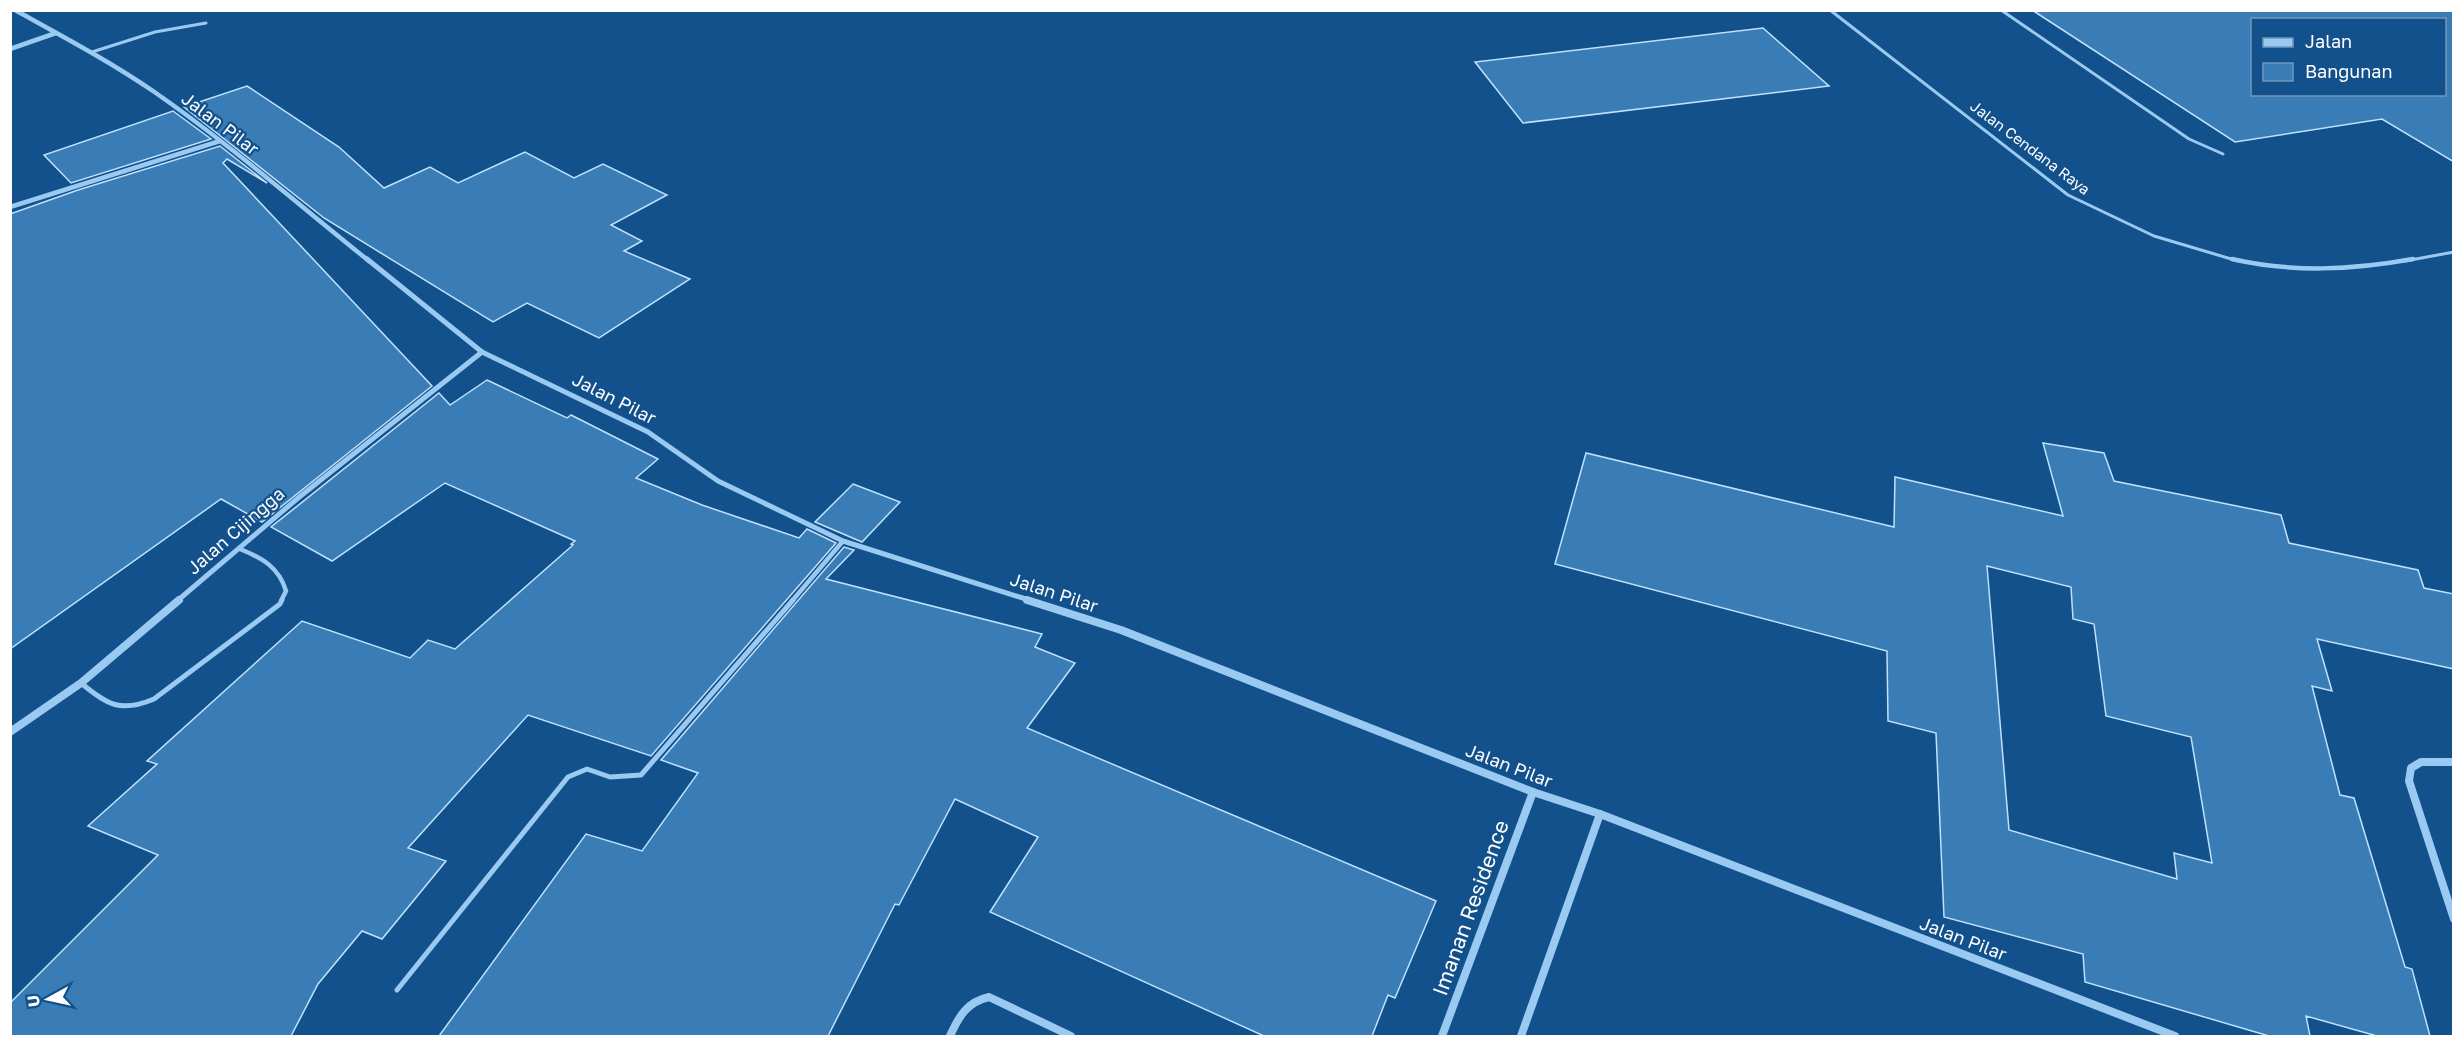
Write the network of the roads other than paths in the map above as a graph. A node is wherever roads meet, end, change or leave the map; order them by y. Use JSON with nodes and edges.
{"nodes":[{"id":1,"x":15,"y":10,"type":"edge"},
{"id":2,"x":1830,"y":10,"type":"edge"},
{"id":3,"x":2001,"y":10,"type":"edge"},
{"id":4,"x":206,"y":23,"type":"dead end"},
{"id":5,"x":56,"y":33,"type":"junction"},
{"id":6,"x":10,"y":50,"type":"edge"},
{"id":7,"x":92,"y":52,"type":"junction"},
{"id":8,"x":220,"y":141,"type":"junction"},
{"id":9,"x":2223,"y":154,"type":"dead end"},
{"id":10,"x":10,"y":207,"type":"edge"},
{"id":11,"x":2454,"y":252,"type":"edge"},
{"id":12,"x":482,"y":352,"type":"junction"},
{"id":13,"x":843,"y":541,"type":"junction"},
{"id":14,"x":240,"y":549,"type":"junction"},
{"id":15,"x":81,"y":683,"type":"junction"},
{"id":16,"x":10,"y":732,"type":"edge"},
{"id":17,"x":2454,"y":762,"type":"edge"},
{"id":18,"x":1533,"y":792,"type":"junction"},
{"id":19,"x":1600,"y":814,"type":"junction"},
{"id":20,"x":2454,"y":919,"type":"edge"},
{"id":21,"x":397,"y":990,"type":"dead end"},
{"id":22,"x":950,"y":1036,"type":"edge"},
{"id":23,"x":1071,"y":1036,"type":"edge"},
{"id":24,"x":1442,"y":1036,"type":"edge"},
{"id":25,"x":1521,"y":1036,"type":"edge"},
{"id":26,"x":2175,"y":1036,"type":"edge"}],
"edges":[{"from":1,"to":5,"type":"street","name":"Jalan Pilar"},
{"from":2,"to":11,"type":"lane","name":"Jalan Cendana Raya"},
{"from":3,"to":9,"type":"lane"},
{"from":4,"to":7,"type":"lane"},
{"from":5,"to":6,"type":"street"},
{"from":5,"to":7,"type":"street","name":"Jalan Pilar"},
{"from":7,"to":8,"type":"street","name":"Jalan Pilar"},
{"from":8,"to":10,"type":"street"},
{"from":8,"to":12,"type":"street","name":"Jalan Pilar"},
{"from":12,"to":13,"type":"street","name":"Jalan Pilar"},
{"from":12,"to":14,"type":"street","name":"Jalan Cijingga"},
{"from":13,"to":18,"type":"street","name":"Jalan Pilar"},
{"from":13,"to":21,"type":"lane"},
{"from":14,"to":15,"type":"street","name":"Jalan Cijingga"},
{"from":14,"to":15,"type":"lane"},
{"from":15,"to":16,"type":"street","name":"Jalan Cijingga"},
{"from":17,"to":20,"type":"street"},
{"from":18,"to":19,"type":"street","name":"Jalan Pilar"},
{"from":18,"to":24,"type":"street","name":"Imanan Residence"},
{"from":19,"to":25,"type":"street"},
{"from":19,"to":26,"type":"street","name":"Jalan Pilar"},
{"from":22,"to":23,"type":"street"}]}
